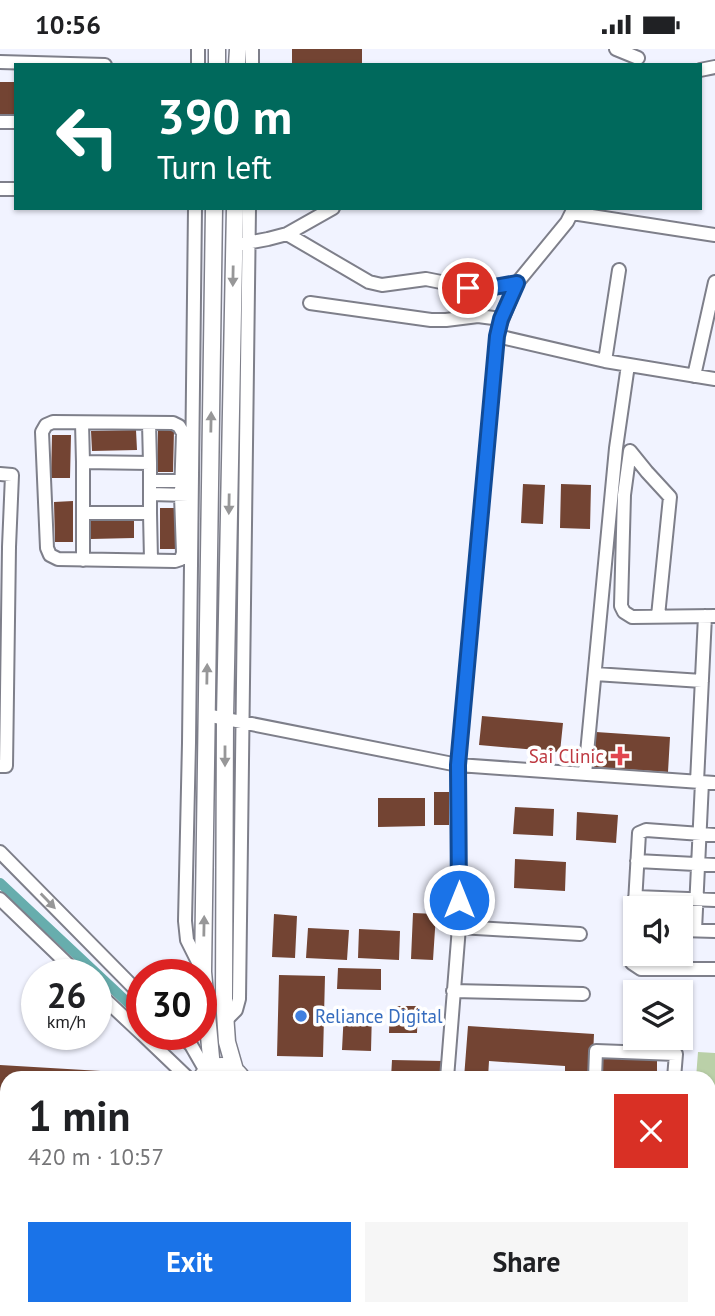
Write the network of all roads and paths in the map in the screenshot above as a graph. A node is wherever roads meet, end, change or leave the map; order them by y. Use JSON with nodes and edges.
{"nodes":[{"id":1,"x":615,"y":49,"type":"edge"},
{"id":2,"x":637,"y":60,"type":"edge"},
{"id":3,"x":0,"y":62,"type":"edge"},
{"id":4,"x":20,"y":63,"type":"edge"},
{"id":5,"x":195,"y":210,"type":"edge"},
{"id":6,"x":214,"y":210,"type":"edge"},
{"id":7,"x":235,"y":210,"type":"edge"},
{"id":8,"x":249,"y":210,"type":"edge"},
{"id":9,"x":329,"y":210,"type":"edge"},
{"id":10,"x":573,"y":211,"type":"edge"},
{"id":11,"x":287,"y":234,"type":"junction"},
{"id":12,"x":715,"y":235,"type":"edge"},
{"id":13,"x":241,"y":244,"type":"junction"},
{"id":14,"x":620,"y":270,"type":"dead end"},
{"id":15,"x":715,"y":282,"type":"edge"},
{"id":16,"x":517,"y":283,"type":"junction"},
{"id":17,"x":310,"y":303,"type":"dead end"},
{"id":18,"x":501,"y":319,"type":"junction"},
{"id":19,"x":497,"y":336,"type":"junction"},
{"id":20,"x":605,"y":361,"type":"junction"},
{"id":21,"x":628,"y":365,"type":"junction"},
{"id":22,"x":694,"y":376,"type":"junction"},
{"id":23,"x":715,"y":379,"type":"edge"},
{"id":24,"x":82,"y":423,"type":"junction"},
{"id":25,"x":149,"y":423,"type":"junction"},
{"id":26,"x":83,"y":462,"type":"junction"},
{"id":27,"x":150,"y":463,"type":"junction"},
{"id":28,"x":0,"y":474,"type":"edge"},
{"id":29,"x":150,"y":487,"type":"junction"},
{"id":30,"x":187,"y":488,"type":"junction"},
{"id":31,"x":83,"y":513,"type":"junction"},
{"id":32,"x":150,"y":513,"type":"junction"},
{"id":33,"x":5,"y":547,"type":"edge"},
{"id":34,"x":83,"y":560,"type":"junction"},
{"id":35,"x":151,"y":560,"type":"junction"},
{"id":36,"x":602,"y":598,"type":"junction"},
{"id":37,"x":621,"y":601,"type":"junction"},
{"id":38,"x":658,"y":616,"type":"junction"},
{"id":39,"x":710,"y":616,"type":"edge"},
{"id":40,"x":4,"y":628,"type":"edge"},
{"id":41,"x":594,"y":674,"type":"junction"},
{"id":42,"x":702,"y":681,"type":"junction"},
{"id":43,"x":3,"y":713,"type":"edge"},
{"id":44,"x":206,"y":715,"type":"junction"},
{"id":45,"x":225,"y":718,"type":"junction"},
{"id":46,"x":243,"y":721,"type":"junction"},
{"id":47,"x":458,"y":765,"type":"junction"},
{"id":48,"x":0,"y":766,"type":"edge"},
{"id":49,"x":585,"y":774,"type":"junction"},
{"id":50,"x":704,"y":782,"type":"edge"},
{"id":51,"x":699,"y":834,"type":"junction"},
{"id":52,"x":715,"y":835,"type":"edge"},
{"id":53,"x":0,"y":852,"type":"edge"},
{"id":54,"x":637,"y":861,"type":"junction"},
{"id":55,"x":698,"y":864,"type":"junction"},
{"id":56,"x":715,"y":865,"type":"edge"},
{"id":57,"x":635,"y":896,"type":"edge"},
{"id":58,"x":0,"y":899,"type":"edge"},
{"id":59,"x":693,"y":899,"type":"edge"},
{"id":60,"x":696,"y":899,"type":"junction"},
{"id":61,"x":715,"y":900,"type":"edge"},
{"id":62,"x":459,"y":927,"type":"junction"},
{"id":63,"x":695,"y":930,"type":"joint"},
{"id":64,"x":715,"y":931,"type":"edge"},
{"id":65,"x":580,"y":934,"type":"dead end"},
{"id":66,"x":62,"y":959,"type":"edge"},
{"id":67,"x":196,"y":959,"type":"edge"},
{"id":68,"x":203,"y":959,"type":"edge"},
{"id":69,"x":636,"y":966,"type":"edge"},
{"id":70,"x":715,"y":969,"type":"edge"},
{"id":71,"x":126,"y":980,"type":"edge"},
{"id":72,"x":453,"y":991,"type":"junction"},
{"id":73,"x":583,"y":994,"type":"dead end"},
{"id":74,"x":112,"y":1006,"type":"edge"},
{"id":75,"x":126,"y":1019,"type":"edge"},
{"id":76,"x":225,"y":1021,"type":"junction"},
{"id":77,"x":159,"y":1050,"type":"edge"},
{"id":78,"x":194,"y":1050,"type":"edge"},
{"id":79,"x":205,"y":1050,"type":"edge"},
{"id":80,"x":181,"y":1071,"type":"edge"},
{"id":81,"x":205,"y":1071,"type":"edge"},
{"id":82,"x":206,"y":1071,"type":"edge"},
{"id":83,"x":209,"y":1071,"type":"edge"},
{"id":84,"x":234,"y":1071,"type":"edge"},
{"id":85,"x":238,"y":1071,"type":"edge"},
{"id":86,"x":447,"y":1071,"type":"edge"},
{"id":87,"x":595,"y":1071,"type":"edge"},
{"id":88,"x":675,"y":1071,"type":"edge"}],
"edges":[{"from":1,"to":2,"type":"street"},
{"from":3,"to":4,"type":"street"},
{"from":5,"to":30,"type":"street"},
{"from":44,"to":6,"type":"main road","one_way":true},
{"from":7,"to":13,"type":"main road"},
{"from":8,"to":13,"type":"street"},
{"from":9,"to":11,"type":"street"},
{"from":10,"to":12,"type":"street"},
{"from":10,"to":16,"type":"street"},
{"from":11,"to":13,"type":"street"},
{"from":11,"to":16,"type":"street"},
{"from":13,"to":45,"type":"main road","one_way":true},
{"from":13,"to":46,"type":"street"},
{"from":14,"to":20,"type":"street"},
{"from":15,"to":22,"type":"street"},
{"from":16,"to":18,"type":"street"},
{"from":17,"to":18,"type":"street"},
{"from":18,"to":19,"type":"street"},
{"from":19,"to":20,"type":"street"},
{"from":19,"to":47,"type":"street"},
{"from":20,"to":21,"type":"street"},
{"from":21,"to":22,"type":"street"},
{"from":21,"to":36,"type":"street"},
{"from":22,"to":23,"type":"street"},
{"from":24,"to":25,"type":"street"},
{"from":24,"to":26,"type":"street"},
{"from":24,"to":34,"type":"street"},
{"from":25,"to":27,"type":"street"},
{"from":25,"to":30,"type":"street"},
{"from":26,"to":27,"type":"street"},
{"from":26,"to":31,"type":"street"},
{"from":27,"to":29,"type":"street"},
{"from":28,"to":33,"type":"street"},
{"from":29,"to":30,"type":"street"},
{"from":29,"to":32,"type":"street"},
{"from":30,"to":35,"type":"street"},
{"from":30,"to":67,"type":"street"},
{"from":31,"to":32,"type":"street"},
{"from":31,"to":34,"type":"street"},
{"from":32,"to":35,"type":"street"},
{"from":33,"to":40,"type":"street"},
{"from":34,"to":35,"type":"street"},
{"from":36,"to":37,"type":"street"},
{"from":36,"to":41,"type":"street"},
{"from":37,"to":38,"type":"street"},
{"from":37,"to":38,"type":"street"},
{"from":38,"to":39,"type":"street"},
{"from":39,"to":42,"type":"street"},
{"from":40,"to":43,"type":"street"},
{"from":41,"to":42,"type":"street"},
{"from":41,"to":49,"type":"street"},
{"from":42,"to":50,"type":"street"},
{"from":43,"to":48,"type":"street"},
{"from":44,"to":45,"type":"street"},
{"from":68,"to":44,"type":"main road","one_way":true},
{"from":45,"to":46,"type":"street"},
{"from":45,"to":76,"type":"main road","one_way":true},
{"from":46,"to":47,"type":"street"},
{"from":46,"to":76,"type":"street"},
{"from":47,"to":49,"type":"street"},
{"from":47,"to":62,"type":"street"},
{"from":49,"to":50,"type":"street"},
{"from":50,"to":51,"type":"street"},
{"from":51,"to":52,"type":"street"},
{"from":51,"to":54,"type":"street"},
{"from":51,"to":55,"type":"street"},
{"from":53,"to":71,"type":"street","one_way":true},
{"from":54,"to":55,"type":"street"},
{"from":54,"to":57,"type":"street"},
{"from":55,"to":56,"type":"street"},
{"from":55,"to":60,"type":"street"},
{"from":58,"to":66,"type":"street"},
{"from":59,"to":60,"type":"street"},
{"from":60,"to":61,"type":"street"},
{"from":60,"to":63,"type":"street"},
{"from":62,"to":65,"type":"street"},
{"from":62,"to":72,"type":"street"},
{"from":63,"to":64,"type":"street"},
{"from":69,"to":70,"type":"street"},
{"from":72,"to":73,"type":"street"},
{"from":72,"to":86,"type":"street"},
{"from":74,"to":75,"type":"street"},
{"from":76,"to":85,"type":"main road"},
{"from":77,"to":80,"type":"street"},
{"from":78,"to":81,"type":"street"},
{"from":79,"to":82,"type":"main road"},
{"from":83,"to":84,"type":"main road"},
{"from":87,"to":88,"type":"street"}]}
